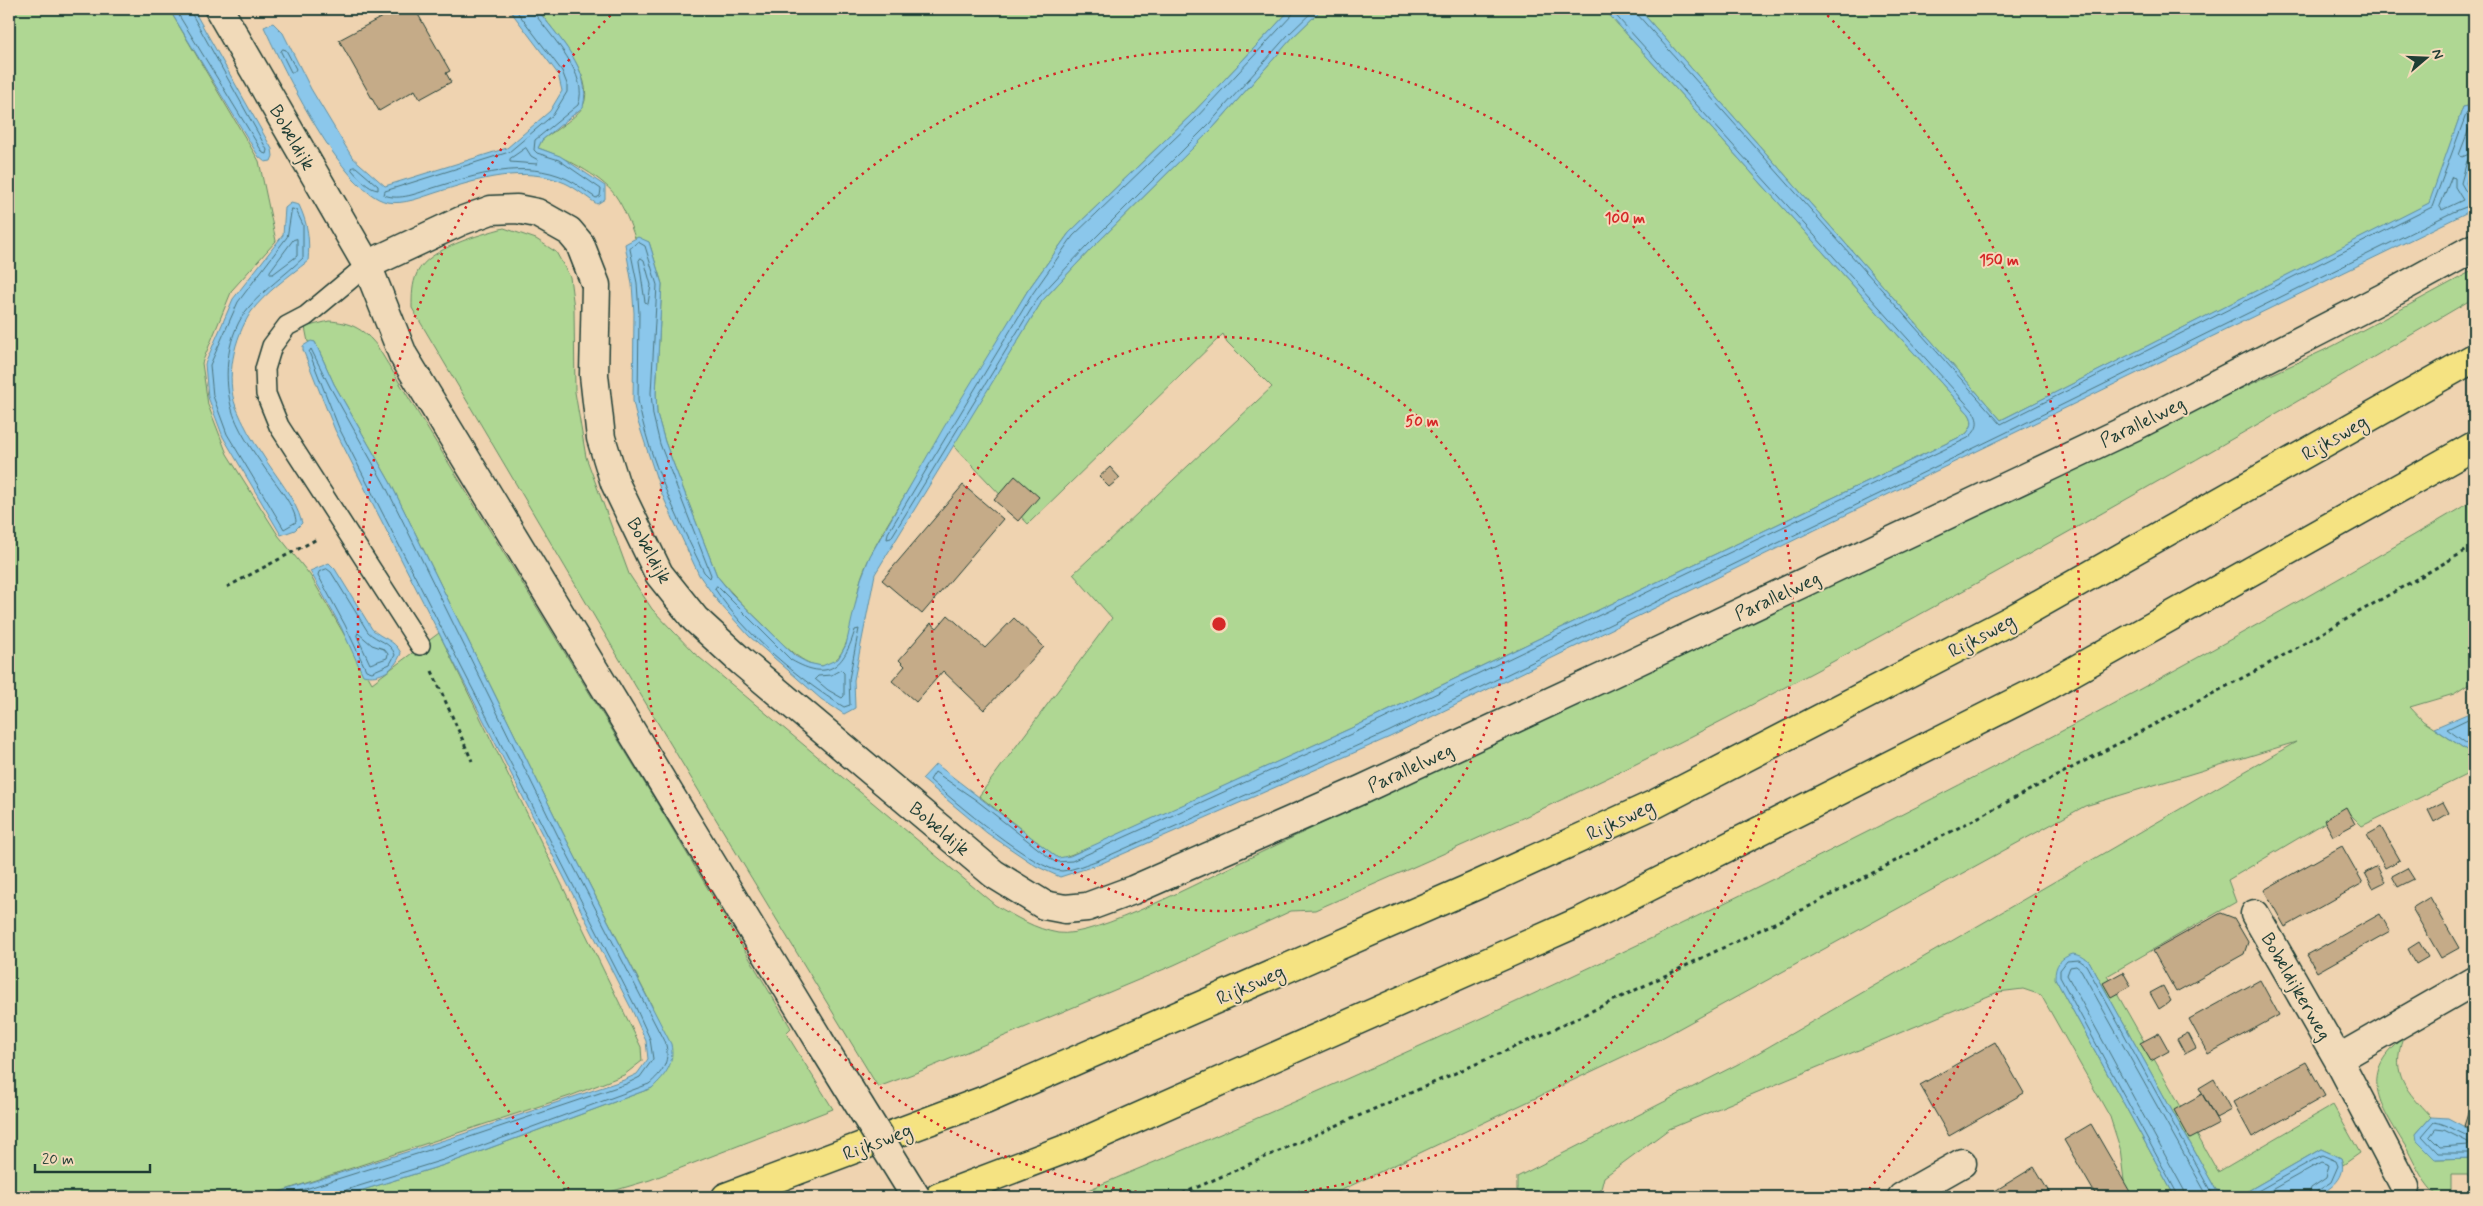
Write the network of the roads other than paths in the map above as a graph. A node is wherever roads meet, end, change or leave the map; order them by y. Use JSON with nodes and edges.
{"nodes":[{"id":1,"x":219,"y":9,"type":"edge"},
{"id":2,"x":2474,"y":248,"type":"edge"},
{"id":3,"x":367,"y":265,"type":"junction"},
{"id":4,"x":2474,"y":358,"type":"edge"},
{"id":5,"x":2474,"y":446,"type":"edge"},
{"id":6,"x":420,"y":645,"type":"road end"},
{"id":7,"x":1065,"y":909,"type":"joint"},
{"id":8,"x":2255,"y":914,"type":"dead end"},
{"id":9,"x":2474,"y":981,"type":"edge"},
{"id":10,"x":2338,"y":1058,"type":"junction"},
{"id":11,"x":1962,"y":1163,"type":"dead end"},
{"id":12,"x":2402,"y":1194,"type":"edge"},
{"id":13,"x":726,"y":1197,"type":"edge"},
{"id":14,"x":916,"y":1197,"type":"edge"},
{"id":15,"x":939,"y":1197,"type":"edge"},
{"id":16,"x":1902,"y":1197,"type":"edge"}],
"edges":[{"from":1,"to":3,"type":"street","name":"Bobeldijk"},
{"from":2,"to":7,"type":"street","name":"Parallelweg"},
{"from":3,"to":6,"type":"lane"},
{"from":3,"to":7,"type":"street","name":"Bobeldijk"},
{"from":3,"to":14,"type":"street","name":"Bobeldijk","bridge":true},
{"from":4,"to":13,"type":"highway","name":"Rijksweg"},
{"from":5,"to":15,"type":"highway"},
{"from":8,"to":10,"type":"street","name":"Bobeldijkerweg"},
{"from":9,"to":10,"type":"street","name":"Bobeldijkerweg"},
{"from":10,"to":12,"type":"street","name":"Bobeldijkerweg"},
{"from":11,"to":16,"type":"street"}]}
